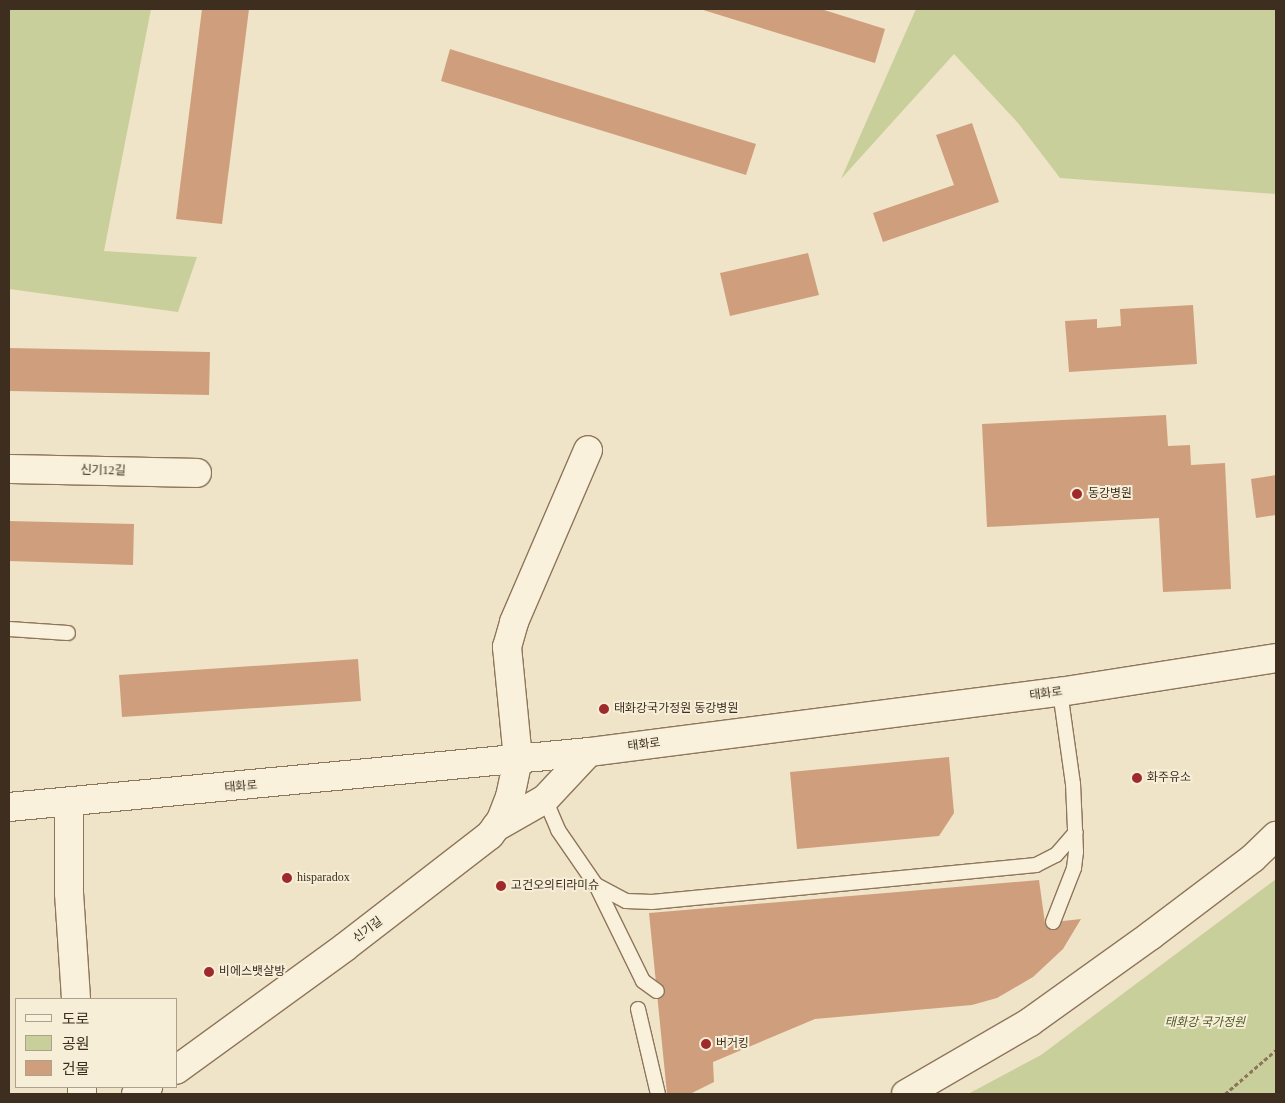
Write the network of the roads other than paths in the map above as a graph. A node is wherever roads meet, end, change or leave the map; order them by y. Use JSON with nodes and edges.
{"nodes":[{"id":1,"x":588,"y":450,"type":"dead end"},
{"id":2,"x":9,"y":469,"type":"edge"},
{"id":3,"x":197,"y":473,"type":"dead end"},
{"id":4,"x":9,"y":629,"type":"edge"},
{"id":5,"x":68,"y":633,"type":"dead end"},
{"id":6,"x":1276,"y":658,"type":"edge"},
{"id":7,"x":1060,"y":692,"type":"junction"},
{"id":8,"x":589,"y":752,"type":"junction"},
{"id":9,"x":518,"y":759,"type":"junction"},
{"id":10,"x":545,"y":799,"type":"junction"},
{"id":11,"x":69,"y":803,"type":"junction"},
{"id":12,"x":9,"y":807,"type":"edge"},
{"id":13,"x":496,"y":827,"type":"junction"},
{"id":14,"x":1076,"y":832,"type":"junction"},
{"id":15,"x":1276,"y":836,"type":"edge"},
{"id":16,"x":596,"y":885,"type":"junction"},
{"id":17,"x":1053,"y":922,"type":"dead end"},
{"id":18,"x":657,"y":991,"type":"dead end"},
{"id":19,"x":76,"y":998,"type":"edge"},
{"id":20,"x":638,"y":1009,"type":"dead end"},
{"id":21,"x":178,"y":1069,"type":"edge"},
{"id":22,"x":658,"y":1094,"type":"edge"},
{"id":23,"x":906,"y":1094,"type":"edge"}],
"edges":[{"from":1,"to":9,"type":"street","name":"신기길"},
{"from":2,"to":3,"type":"street","name":"신기12길"},
{"from":4,"to":5,"type":"lane"},
{"from":6,"to":7,"type":"street","name":"태화로"},
{"from":7,"to":8,"type":"street","name":"태화로"},
{"from":7,"to":14,"type":"lane"},
{"from":8,"to":9,"type":"street","name":"태화로"},
{"from":8,"to":10,"type":"street"},
{"from":9,"to":11,"type":"street","name":"태화로"},
{"from":9,"to":13,"type":"street","name":"신기길"},
{"from":10,"to":13,"type":"street"},
{"from":10,"to":16,"type":"lane"},
{"from":11,"to":12,"type":"street","name":"태화로"},
{"from":11,"to":19,"type":"street"},
{"from":13,"to":21,"type":"street","name":"신기길"},
{"from":14,"to":16,"type":"lane"},
{"from":14,"to":17,"type":"lane"},
{"from":15,"to":23,"type":"street"},
{"from":16,"to":18,"type":"lane"},
{"from":20,"to":22,"type":"lane"}]}
